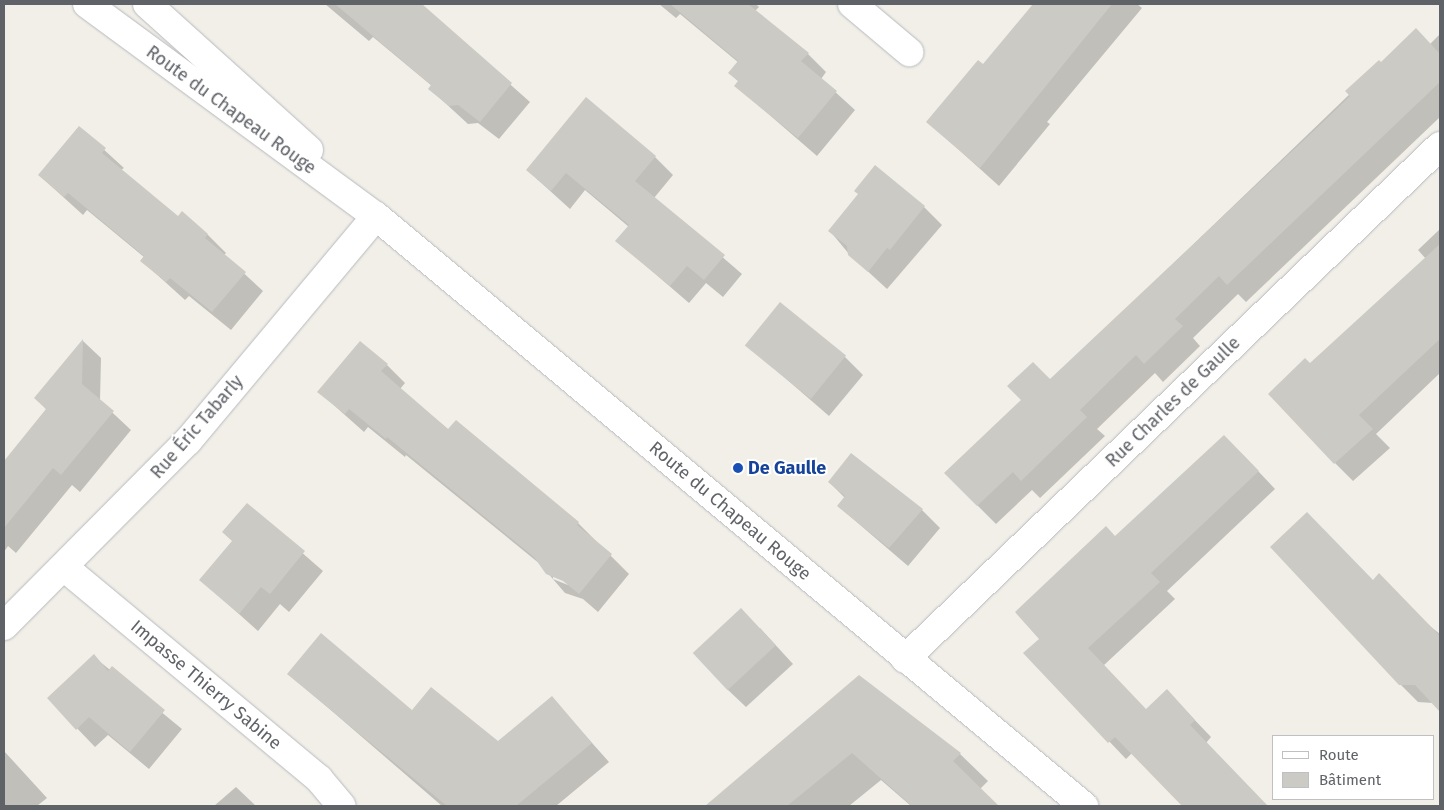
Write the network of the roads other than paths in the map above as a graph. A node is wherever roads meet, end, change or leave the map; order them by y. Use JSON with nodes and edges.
{"nodes":[{"id":1,"x":87,"y":4,"type":"edge"},
{"id":2,"x":147,"y":4,"type":"edge"},
{"id":3,"x":852,"y":4,"type":"edge"},
{"id":4,"x":910,"y":52,"type":"dead end"},
{"id":5,"x":1440,"y":146,"type":"edge"},
{"id":6,"x":376,"y":216,"type":"junction"},
{"id":7,"x":65,"y":568,"type":"junction"},
{"id":8,"x":4,"y":626,"type":"edge"},
{"id":9,"x":905,"y":659,"type":"junction"},
{"id":10,"x":342,"y":806,"type":"edge"},
{"id":11,"x":1084,"y":806,"type":"edge"}],
"edges":[{"from":1,"to":6,"type":"street","name":"Route du Chapeau Rouge"},
{"from":2,"to":6,"type":"street","name":"Route du Chapeau Rouge"},
{"from":3,"to":4,"type":"street"},
{"from":5,"to":9,"type":"street","name":"Rue Charles de Gaulle"},
{"from":6,"to":7,"type":"street","name":"Rue Éric Tabarly"},
{"from":6,"to":9,"type":"street","name":"Route du Chapeau Rouge"},
{"from":7,"to":8,"type":"street","name":"Rue Éric Tabarly"},
{"from":7,"to":10,"type":"street","name":"Impasse Thierry Sabine"},
{"from":9,"to":11,"type":"street","name":"Route du Chapeau Rouge"}]}
